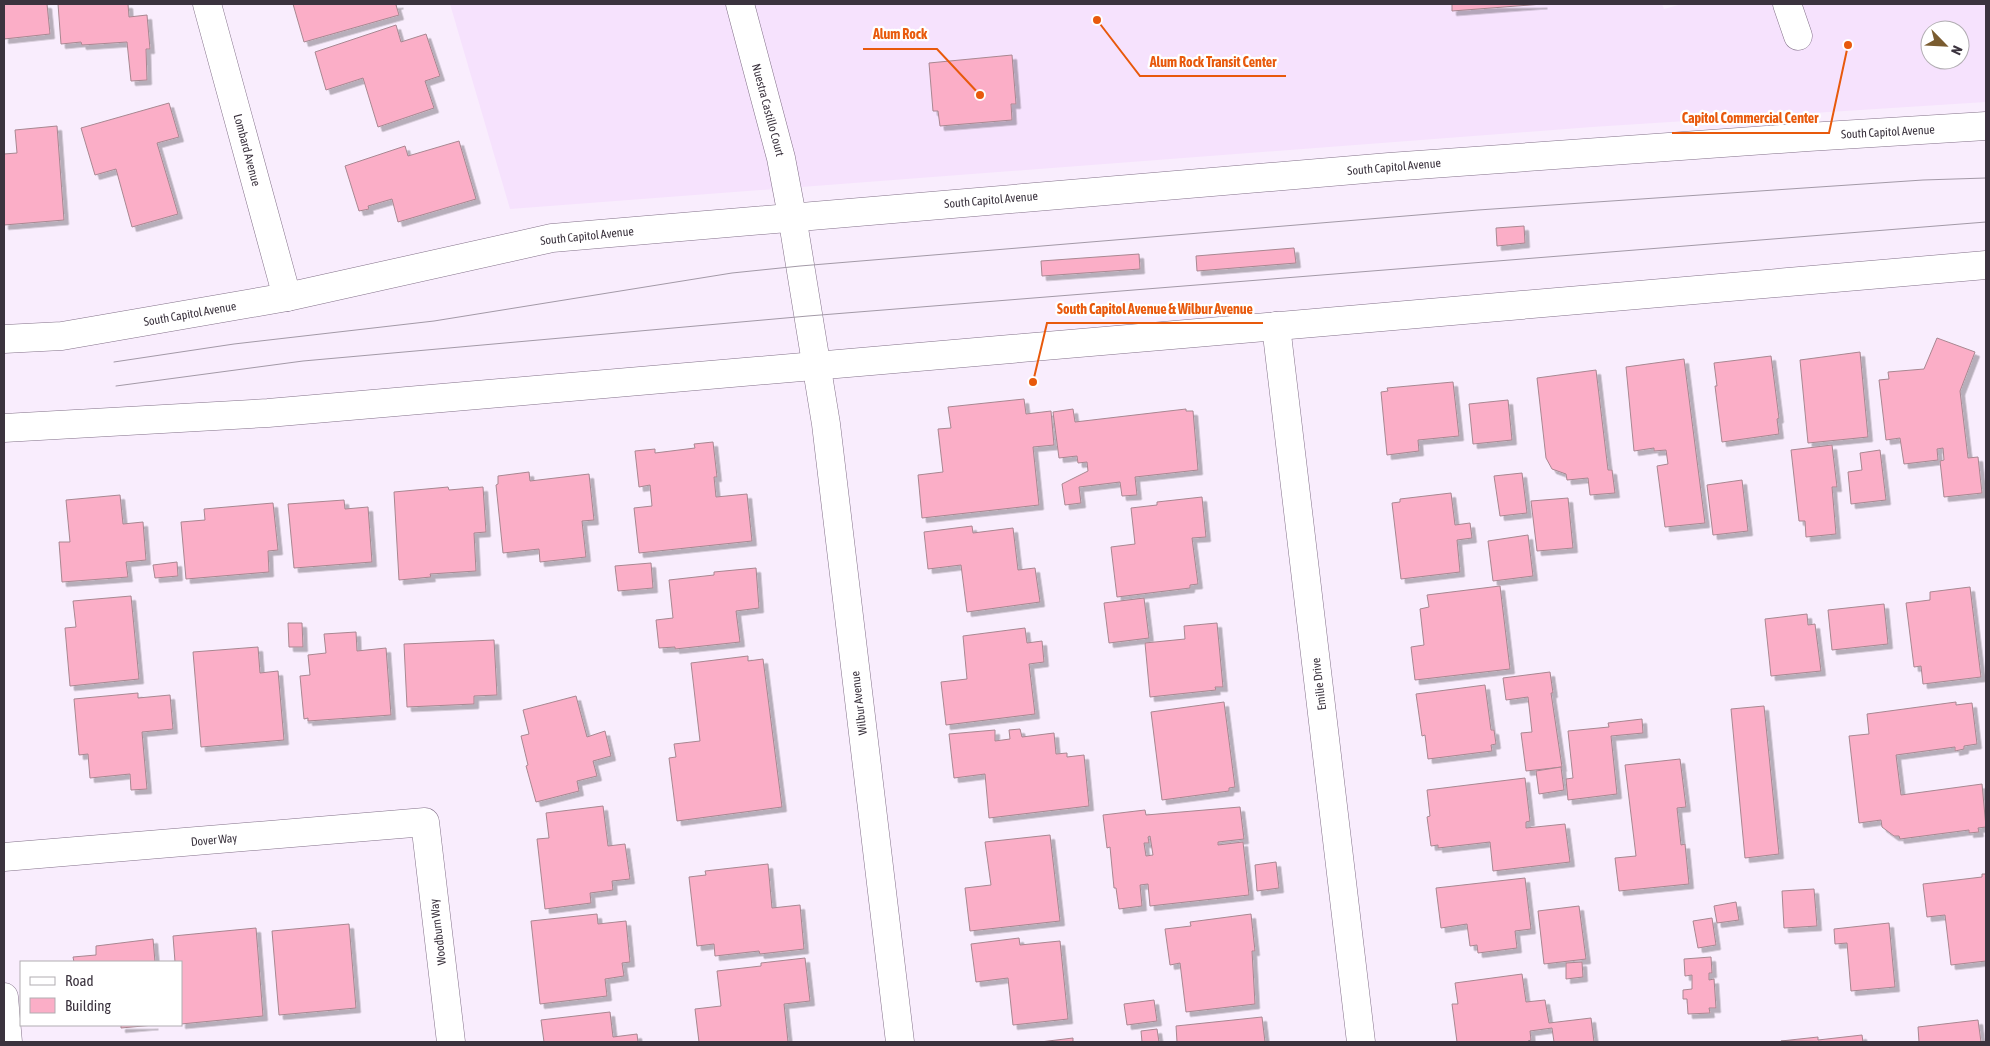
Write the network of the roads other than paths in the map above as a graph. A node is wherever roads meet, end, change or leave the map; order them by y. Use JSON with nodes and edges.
{"nodes":[{"id":1,"x":207,"y":4,"type":"edge"},
{"id":2,"x":740,"y":4,"type":"edge"},
{"id":3,"x":1787,"y":4,"type":"edge"},
{"id":4,"x":1798,"y":36,"type":"dead end"},
{"id":5,"x":1986,"y":126,"type":"edge"},
{"id":6,"x":792,"y":216,"type":"junction"},
{"id":7,"x":1986,"y":266,"type":"edge"},
{"id":8,"x":287,"y":297,"type":"junction"},
{"id":9,"x":1276,"y":326,"type":"junction"},
{"id":10,"x":4,"y":339,"type":"edge"},
{"id":11,"x":816,"y":365,"type":"junction"},
{"id":12,"x":4,"y":428,"type":"edge"},
{"id":13,"x":425,"y":822,"type":"joint"},
{"id":14,"x":4,"y":857,"type":"edge"},
{"id":15,"x":4,"y":997,"type":"edge"},
{"id":16,"x":8,"y":1042,"type":"edge"},
{"id":17,"x":451,"y":1042,"type":"edge"},
{"id":18,"x":900,"y":1042,"type":"edge"},
{"id":19,"x":1361,"y":1042,"type":"edge"}],
"edges":[{"from":1,"to":8,"type":"main road","name":"Lombard Avenue"},
{"from":2,"to":6,"type":"main road","name":"Nuestra Castillo Court"},
{"from":3,"to":4,"type":"main road"},
{"from":5,"to":6,"type":"main road","name":"South Capitol Avenue"},
{"from":6,"to":8,"type":"main road","name":"South Capitol Avenue"},
{"from":6,"to":11,"type":"main road","name":"Nuestra Castillo Court"},
{"from":7,"to":9,"type":"main road"},
{"from":8,"to":10,"type":"main road","name":"South Capitol Avenue"},
{"from":9,"to":11,"type":"main road"},
{"from":9,"to":19,"type":"main road","name":"Emilie Drive"},
{"from":11,"to":12,"type":"main road"},
{"from":11,"to":18,"type":"main road","name":"Wilbur Avenue"},
{"from":13,"to":14,"type":"main road","name":"Dover Way"},
{"from":13,"to":17,"type":"main road","name":"Woodburn Way"},
{"from":15,"to":16,"type":"main road"}]}
